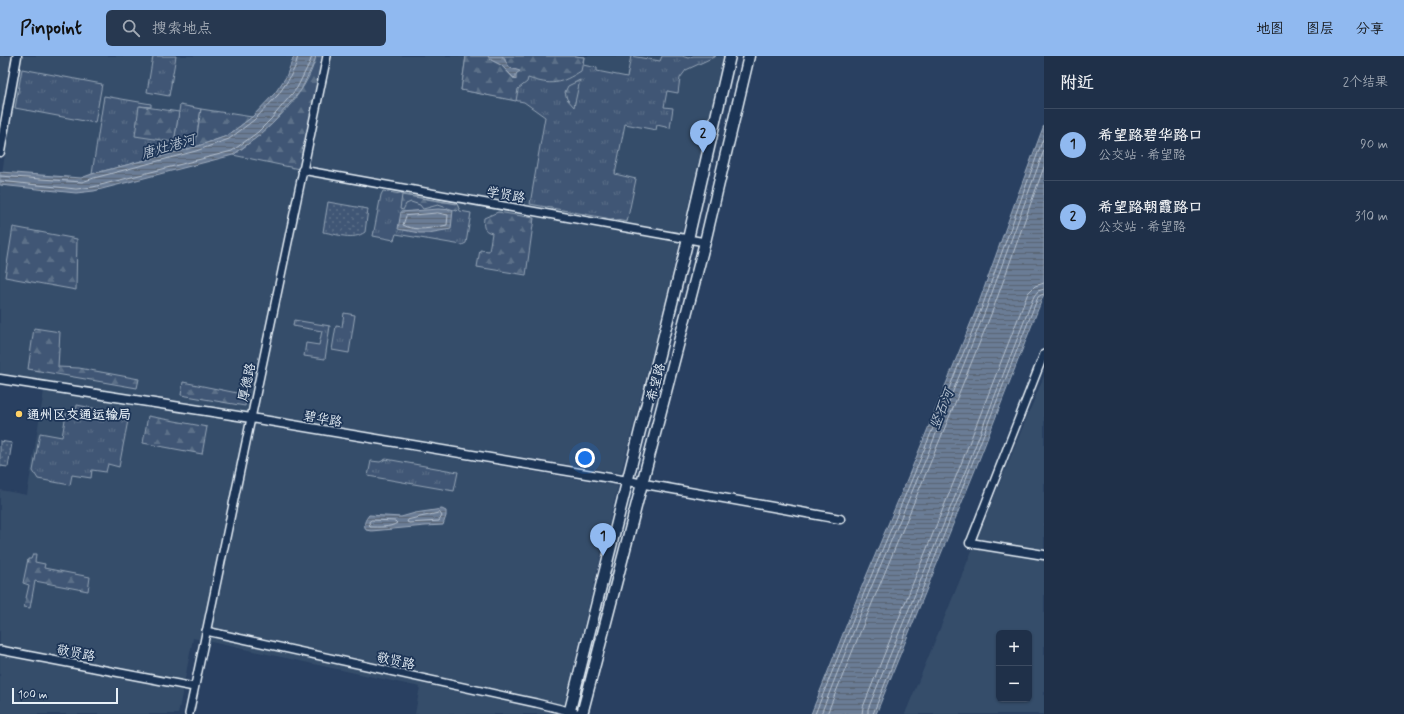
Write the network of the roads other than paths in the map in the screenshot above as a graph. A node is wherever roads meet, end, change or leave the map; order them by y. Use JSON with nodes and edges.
{"nodes":[{"id":1,"x":17,"y":56,"type":"edge"},
{"id":2,"x":327,"y":56,"type":"edge"},
{"id":3,"x":730,"y":56,"type":"edge"},
{"id":4,"x":749,"y":56,"type":"edge"},
{"id":5,"x":0,"y":152,"type":"edge"},
{"id":6,"x":302,"y":170,"type":"junction"},
{"id":7,"x":688,"y":239,"type":"junction"},
{"id":8,"x":705,"y":242,"type":"junction"},
{"id":9,"x":1044,"y":354,"type":"edge"},
{"id":10,"x":0,"y":379,"type":"edge"},
{"id":11,"x":251,"y":418,"type":"junction"},
{"id":12,"x":628,"y":481,"type":"junction"},
{"id":13,"x":642,"y":484,"type":"junction"},
{"id":14,"x":840,"y":519,"type":"dead end"},
{"id":15,"x":970,"y":543,"type":"joint"},
{"id":16,"x":1044,"y":555,"type":"edge"},
{"id":17,"x":206,"y":631,"type":"junction"},
{"id":18,"x":0,"y":650,"type":"edge"},
{"id":19,"x":194,"y":687,"type":"junction"},
{"id":20,"x":569,"y":712,"type":"edge"},
{"id":21,"x":189,"y":714,"type":"edge"},
{"id":22,"x":581,"y":714,"type":"edge"}],
"edges":[{"from":1,"to":5,"type":"street"},
{"from":2,"to":6,"type":"street","name":"厚德路"},
{"from":3,"to":7,"type":"main road","name":"希望路"},
{"from":4,"to":8,"type":"main road","name":"希望路"},
{"from":6,"to":7,"type":"street","name":"学贤路"},
{"from":6,"to":11,"type":"street","name":"厚德路"},
{"from":7,"to":8,"type":"street","name":"学贤路"},
{"from":7,"to":12,"type":"main road","name":"希望路"},
{"from":8,"to":13,"type":"main road","name":"希望路"},
{"from":9,"to":15,"type":"street"},
{"from":10,"to":11,"type":"street","name":"碧华路"},
{"from":11,"to":12,"type":"street","name":"碧华路"},
{"from":11,"to":17,"type":"street","name":"厚德路"},
{"from":12,"to":13,"type":"street","name":"碧华路"},
{"from":12,"to":20,"type":"main road","name":"希望路"},
{"from":13,"to":14,"type":"street","name":"碧华路"},
{"from":13,"to":22,"type":"main road","name":"希望路"},
{"from":15,"to":16,"type":"street"},
{"from":17,"to":19,"type":"street","name":"厚德路"},
{"from":17,"to":20,"type":"street","name":"敬贤路"},
{"from":18,"to":19,"type":"street","name":"敬贤路"},
{"from":19,"to":21,"type":"street","name":"厚德路"},
{"from":20,"to":22,"type":"street","name":"敬贤路"}]}
